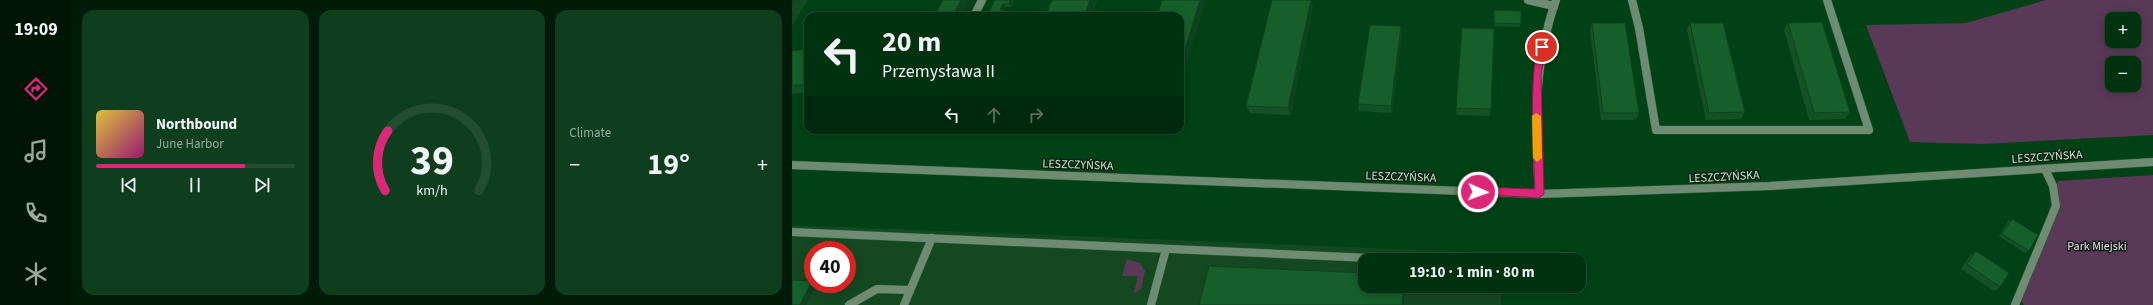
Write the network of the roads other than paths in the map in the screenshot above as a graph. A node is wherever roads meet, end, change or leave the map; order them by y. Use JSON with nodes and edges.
{"nodes":[{"id":1,"x":982,"y":0,"type":"edge"},
{"id":2,"x":1528,"y":0,"type":"edge"},
{"id":3,"x":1632,"y":0,"type":"edge"},
{"id":4,"x":1827,"y":0,"type":"edge"},
{"id":5,"x":1555,"y":3,"type":"edge"},
{"id":6,"x":976,"y":12,"type":"edge"},
{"id":7,"x":2153,"y":162,"type":"edge"},
{"id":8,"x":792,"y":165,"type":"edge"},
{"id":9,"x":2045,"y":169,"type":"junction"},
{"id":10,"x":1539,"y":194,"type":"junction"},
{"id":11,"x":792,"y":232,"type":"edge"},
{"id":12,"x":932,"y":238,"type":"junction"},
{"id":13,"x":1166,"y":249,"type":"junction"},
{"id":14,"x":1358,"y":258,"type":"edge"},
{"id":15,"x":910,"y":290,"type":"junction"},
{"id":16,"x":1151,"y":304,"type":"edge"},
{"id":17,"x":849,"y":305,"type":"edge"},
{"id":18,"x":904,"y":305,"type":"edge"},
{"id":19,"x":2015,"y":305,"type":"edge"}],
"edges":[{"from":1,"to":6,"type":"street"},
{"from":2,"to":5,"type":"street"},
{"from":3,"to":4,"type":"street"},
{"from":5,"to":10,"type":"street"},
{"from":7,"to":9,"type":"street","name":"LESZCZYŃSKA"},
{"from":8,"to":10,"type":"street","name":"LESZCZYŃSKA"},
{"from":9,"to":10,"type":"street","name":"LESZCZYŃSKA"},
{"from":9,"to":19,"type":"street"},
{"from":11,"to":12,"type":"street"},
{"from":12,"to":13,"type":"street"},
{"from":12,"to":15,"type":"street"},
{"from":13,"to":14,"type":"street"},
{"from":13,"to":16,"type":"street"},
{"from":15,"to":17,"type":"street"},
{"from":15,"to":18,"type":"street"}]}
